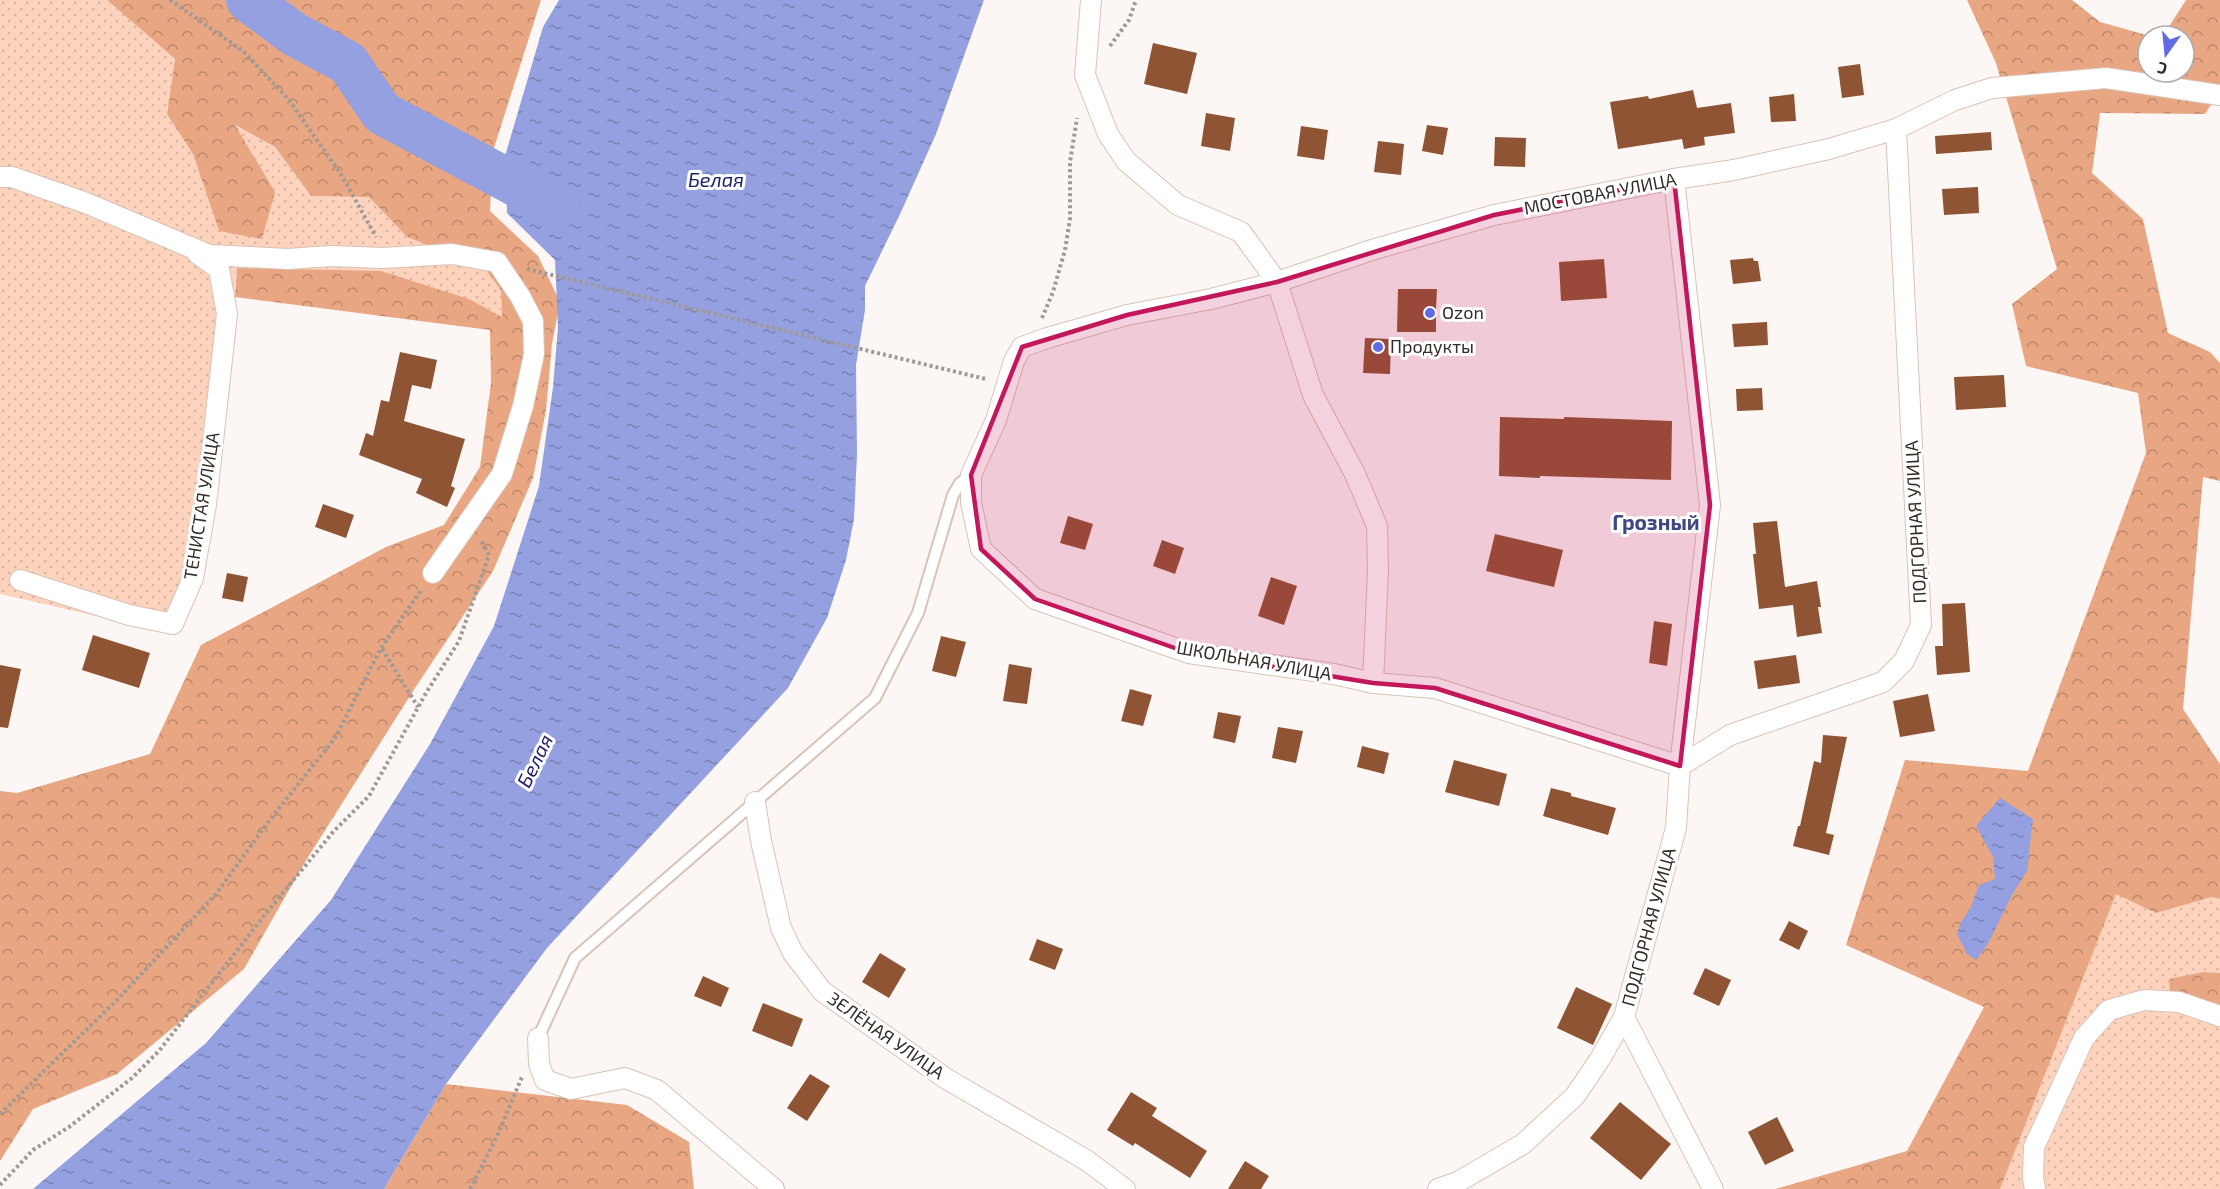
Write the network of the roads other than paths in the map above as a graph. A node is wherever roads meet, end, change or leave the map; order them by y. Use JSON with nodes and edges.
{"nodes":[{"id":1,"x":1091,"y":0,"type":"edge"},
{"id":2,"x":2220,"y":95,"type":"edge"},
{"id":3,"x":1896,"y":129,"type":"junction"},
{"id":4,"x":0,"y":177,"type":"edge"},
{"id":5,"x":1674,"y":179,"type":"junction"},
{"id":6,"x":185,"y":245,"type":"junction"},
{"id":7,"x":1276,"y":282,"type":"junction"},
{"id":8,"x":1007,"y":383,"type":"joint"},
{"id":9,"x":971,"y":475,"type":"junction"},
{"id":10,"x":433,"y":573,"type":"road end"},
{"id":11,"x":20,"y":580,"type":"dead end"},
{"id":12,"x":1372,"y":683,"type":"junction"},
{"id":13,"x":1680,"y":766,"type":"junction"},
{"id":14,"x":755,"y":802,"type":"junction"},
{"id":15,"x":2220,"y":1016,"type":"edge"},
{"id":16,"x":1624,"y":1017,"type":"junction"},
{"id":17,"x":538,"y":1038,"type":"joint"},
{"id":18,"x":774,"y":1189,"type":"edge"},
{"id":19,"x":1125,"y":1189,"type":"edge"},
{"id":20,"x":1438,"y":1189,"type":"edge"},
{"id":21,"x":1713,"y":1189,"type":"edge"},
{"id":22,"x":2035,"y":1189,"type":"edge"}],
"edges":[{"from":1,"to":7,"type":"street"},
{"from":2,"to":3,"type":"street","name":"МОСТОВАЯ УЛИЦА"},
{"from":3,"to":5,"type":"street","name":"МОСТОВАЯ УЛИЦА"},
{"from":3,"to":13,"type":"street","name":"ПОДГОРНАЯ УЛИЦА"},
{"from":4,"to":6,"type":"street"},
{"from":5,"to":7,"type":"street","name":"МОСТОВАЯ УЛИЦА"},
{"from":5,"to":13,"type":"street","name":"ПОДГОРНАЯ УЛИЦА"},
{"from":6,"to":10,"type":"street"},
{"from":6,"to":11,"type":"street","name":"ТЕНИСТАЯ УЛИЦА"},
{"from":7,"to":8,"type":"street","name":"МОСТОВАЯ УЛИЦА"},
{"from":7,"to":12,"type":"street"},
{"from":8,"to":9,"type":"street","name":"ШКОЛЬНАЯ УЛИЦА"},
{"from":9,"to":12,"type":"street","name":"ШКОЛЬНАЯ УЛИЦА"},
{"from":9,"to":14,"type":"lane"},
{"from":12,"to":13,"type":"street","name":"ШКОЛЬНАЯ УЛИЦА"},
{"from":13,"to":16,"type":"street","name":"ПОДГОРНАЯ УЛИЦА"},
{"from":14,"to":17,"type":"lane"},
{"from":14,"to":19,"type":"street","name":"ЗЕЛЁНАЯ УЛИЦА"},
{"from":15,"to":22,"type":"street"},
{"from":16,"to":20,"type":"street","name":"ПОДГОРНАЯ УЛИЦА"},
{"from":16,"to":21,"type":"street"},
{"from":17,"to":18,"type":"street"}]}
